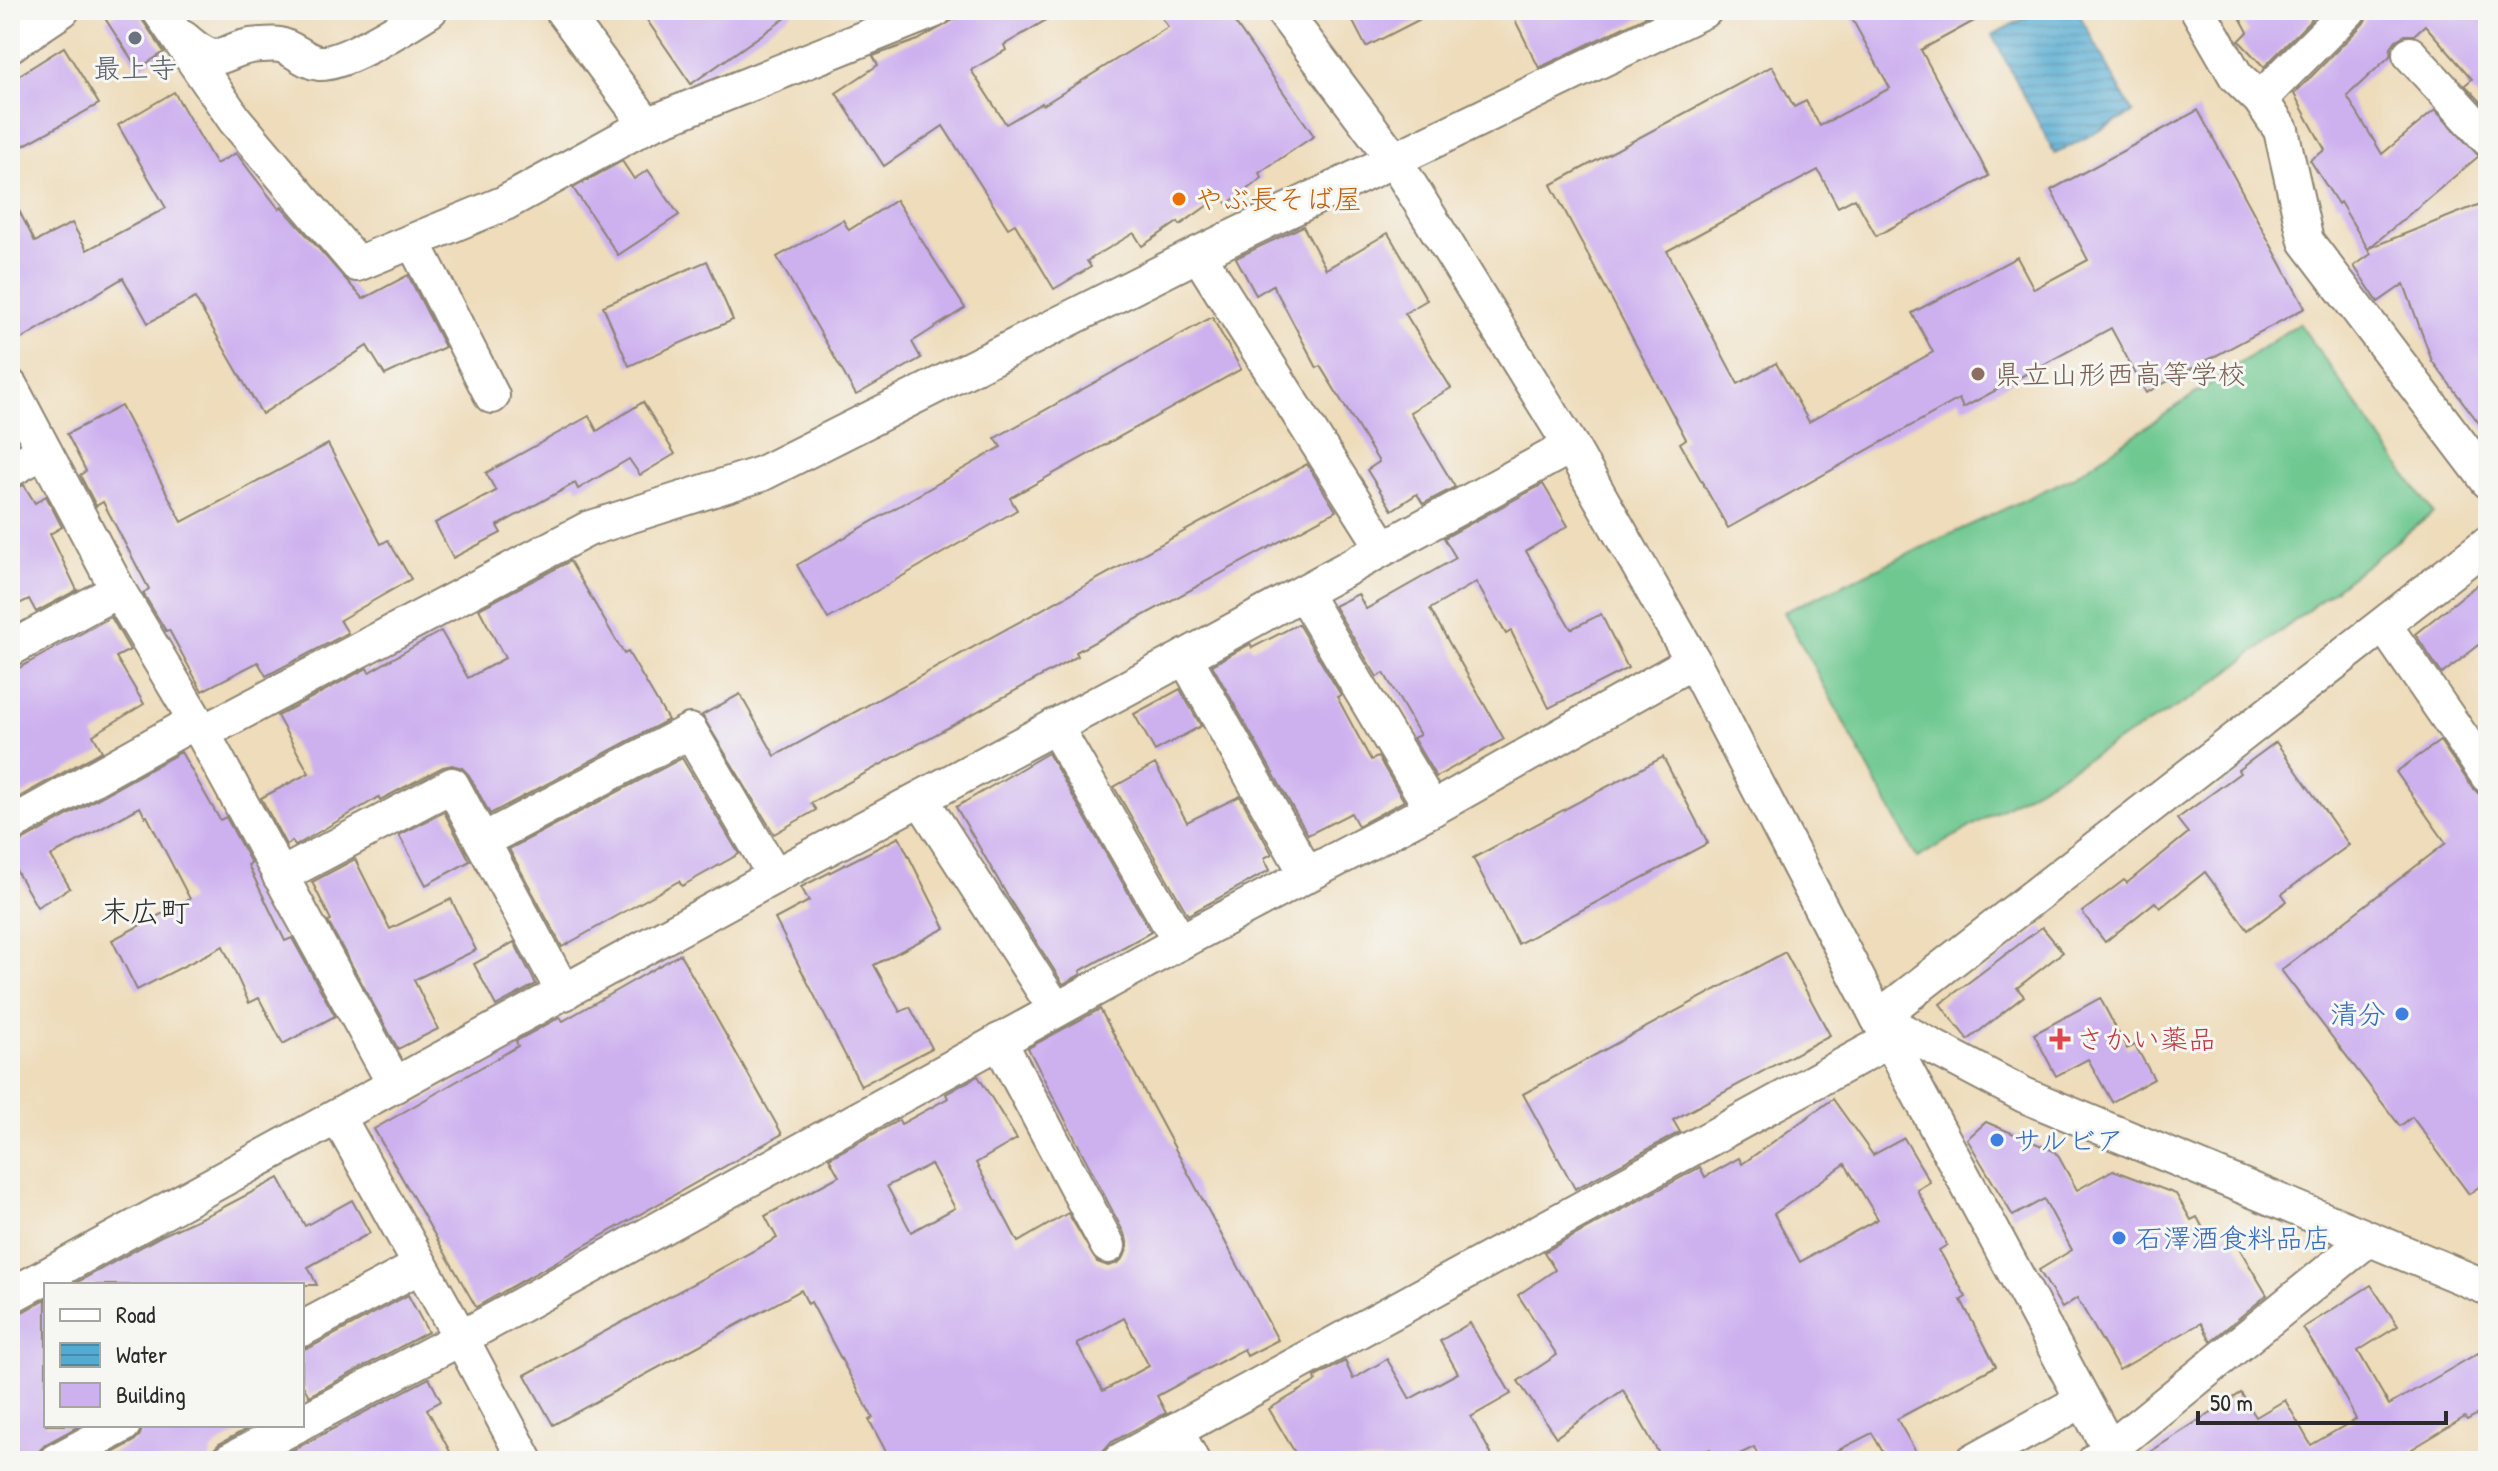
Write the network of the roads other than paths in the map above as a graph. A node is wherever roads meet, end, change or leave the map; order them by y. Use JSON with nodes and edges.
{"nodes":[{"id":1,"x":62,"y":10,"type":"edge"},
{"id":2,"x":430,"y":10,"type":"edge"},
{"id":3,"x":562,"y":10,"type":"edge"},
{"id":4,"x":935,"y":10,"type":"edge"},
{"id":5,"x":1282,"y":10,"type":"edge"},
{"id":6,"x":1705,"y":10,"type":"edge"},
{"id":7,"x":2198,"y":10,"type":"edge"},
{"id":8,"x":2349,"y":10,"type":"edge"},
{"id":9,"x":165,"y":19,"type":"edge"},
{"id":10,"x":10,"y":45,"type":"edge"},
{"id":11,"x":2410,"y":54,"type":"dead end"},
{"id":12,"x":2260,"y":99,"type":"junction"},
{"id":13,"x":647,"y":125,"type":"junction"},
{"id":14,"x":2488,"y":139,"type":"edge"},
{"id":15,"x":1393,"y":158,"type":"junction"},
{"id":16,"x":413,"y":241,"type":"junction"},
{"id":17,"x":1198,"y":254,"type":"junction"},
{"id":18,"x":10,"y":386,"type":"edge"},
{"id":19,"x":492,"y":396,"type":"dead end"},
{"id":20,"x":1571,"y":446,"type":"junction"},
{"id":21,"x":44,"y":451,"type":"junction"},
{"id":22,"x":10,"y":470,"type":"edge"},
{"id":23,"x":2488,"y":481,"type":"edge"},
{"id":24,"x":2488,"y":543,"type":"edge"},
{"id":25,"x":1383,"y":547,"type":"junction"},
{"id":26,"x":118,"y":590,"type":"junction"},
{"id":27,"x":1303,"y":593,"type":"junction"},
{"id":28,"x":2384,"y":625,"type":"junction"},
{"id":29,"x":10,"y":649,"type":"edge"},
{"id":30,"x":1185,"y":657,"type":"junction"},
{"id":31,"x":1693,"y":661,"type":"junction"},
{"id":32,"x":1055,"y":726,"type":"junction"},
{"id":33,"x":199,"y":727,"type":"junction"},
{"id":34,"x":2488,"y":776,"type":"edge"},
{"id":35,"x":921,"y":799,"type":"junction"},
{"id":36,"x":1432,"y":809,"type":"junction"},
{"id":37,"x":10,"y":825,"type":"edge"},
{"id":38,"x":482,"y":841,"type":"junction"},
{"id":39,"x":1306,"y":873,"type":"junction"},
{"id":40,"x":280,"y":876,"type":"junction"},
{"id":41,"x":775,"y":876,"type":"junction"},
{"id":42,"x":1180,"y":942,"type":"junction"},
{"id":43,"x":564,"y":993,"type":"junction"},
{"id":44,"x":1056,"y":1010,"type":"junction"},
{"id":45,"x":1884,"y":1029,"type":"junction"},
{"id":46,"x":999,"y":1041,"type":"junction"},
{"id":47,"x":395,"y":1085,"type":"junction"},
{"id":48,"x":338,"y":1117,"type":"junction"},
{"id":49,"x":2368,"y":1239,"type":"junction"},
{"id":50,"x":1108,"y":1246,"type":"dead end"},
{"id":51,"x":420,"y":1266,"type":"junction"},
{"id":52,"x":2488,"y":1288,"type":"edge"},
{"id":53,"x":10,"y":1296,"type":"edge"},
{"id":54,"x":304,"y":1328,"type":"edge"},
{"id":55,"x":461,"y":1338,"type":"junction"},
{"id":56,"x":2083,"y":1400,"type":"junction"},
{"id":57,"x":304,"y":1422,"type":"edge"},
{"id":58,"x":119,"y":1427,"type":"edge"},
{"id":59,"x":294,"y":1427,"type":"edge"},
{"id":60,"x":1176,"y":1430,"type":"junction"},
{"id":61,"x":2107,"y":1457,"type":"edge"},
{"id":62,"x":56,"y":1461,"type":"edge"},
{"id":63,"x":229,"y":1461,"type":"edge"},
{"id":64,"x":526,"y":1461,"type":"edge"},
{"id":65,"x":1120,"y":1461,"type":"edge"},
{"id":66,"x":1192,"y":1461,"type":"edge"},
{"id":67,"x":1973,"y":1461,"type":"edge"}],
"edges":[{"from":1,"to":10,"type":"street"},
{"from":2,"to":9,"type":"street"},
{"from":3,"to":13,"type":"street"},
{"from":4,"to":13,"type":"street"},
{"from":5,"to":15,"type":"street"},
{"from":6,"to":15,"type":"street"},
{"from":7,"to":12,"type":"street"},
{"from":8,"to":12,"type":"street"},
{"from":9,"to":16,"type":"street"},
{"from":11,"to":14,"type":"street"},
{"from":12,"to":23,"type":"street"},
{"from":13,"to":16,"type":"street"},
{"from":15,"to":17,"type":"street"},
{"from":15,"to":20,"type":"street"},
{"from":16,"to":19,"type":"street"},
{"from":17,"to":25,"type":"street"},
{"from":17,"to":33,"type":"street"},
{"from":18,"to":21,"type":"street"},
{"from":20,"to":25,"type":"street"},
{"from":20,"to":31,"type":"street"},
{"from":21,"to":22,"type":"street"},
{"from":21,"to":26,"type":"street"},
{"from":24,"to":28,"type":"street"},
{"from":25,"to":27,"type":"street"},
{"from":26,"to":29,"type":"street"},
{"from":26,"to":33,"type":"street"},
{"from":27,"to":30,"type":"street"},
{"from":27,"to":36,"type":"street"},
{"from":28,"to":34,"type":"street"},
{"from":28,"to":45,"type":"street"},
{"from":30,"to":32,"type":"street"},
{"from":30,"to":39,"type":"street"},
{"from":31,"to":36,"type":"street"},
{"from":31,"to":45,"type":"street"},
{"from":32,"to":35,"type":"street"},
{"from":32,"to":42,"type":"street"},
{"from":33,"to":37,"type":"street"},
{"from":33,"to":40,"type":"street"},
{"from":35,"to":41,"type":"street"},
{"from":35,"to":44,"type":"street"},
{"from":36,"to":39,"type":"street"},
{"from":38,"to":40,"type":"street"},
{"from":38,"to":41,"type":"street"},
{"from":38,"to":43,"type":"street"},
{"from":39,"to":42,"type":"street"},
{"from":40,"to":47,"type":"street"},
{"from":41,"to":43,"type":"street"},
{"from":42,"to":44,"type":"street"},
{"from":43,"to":47,"type":"street"},
{"from":44,"to":46,"type":"street"},
{"from":45,"to":49,"type":"street"},
{"from":45,"to":56,"type":"street"},
{"from":45,"to":60,"type":"street"},
{"from":46,"to":50,"type":"street"},
{"from":46,"to":55,"type":"street"},
{"from":47,"to":48,"type":"street"},
{"from":48,"to":51,"type":"street"},
{"from":48,"to":53,"type":"street"},
{"from":49,"to":52,"type":"street"},
{"from":49,"to":61,"type":"street"},
{"from":51,"to":54,"type":"street"},
{"from":51,"to":55,"type":"street"},
{"from":55,"to":57,"type":"street"},
{"from":55,"to":64,"type":"street"},
{"from":56,"to":61,"type":"street"},
{"from":56,"to":67,"type":"street"},
{"from":58,"to":62,"type":"street"},
{"from":59,"to":63,"type":"street"},
{"from":60,"to":65,"type":"street"},
{"from":60,"to":66,"type":"street"}]}
